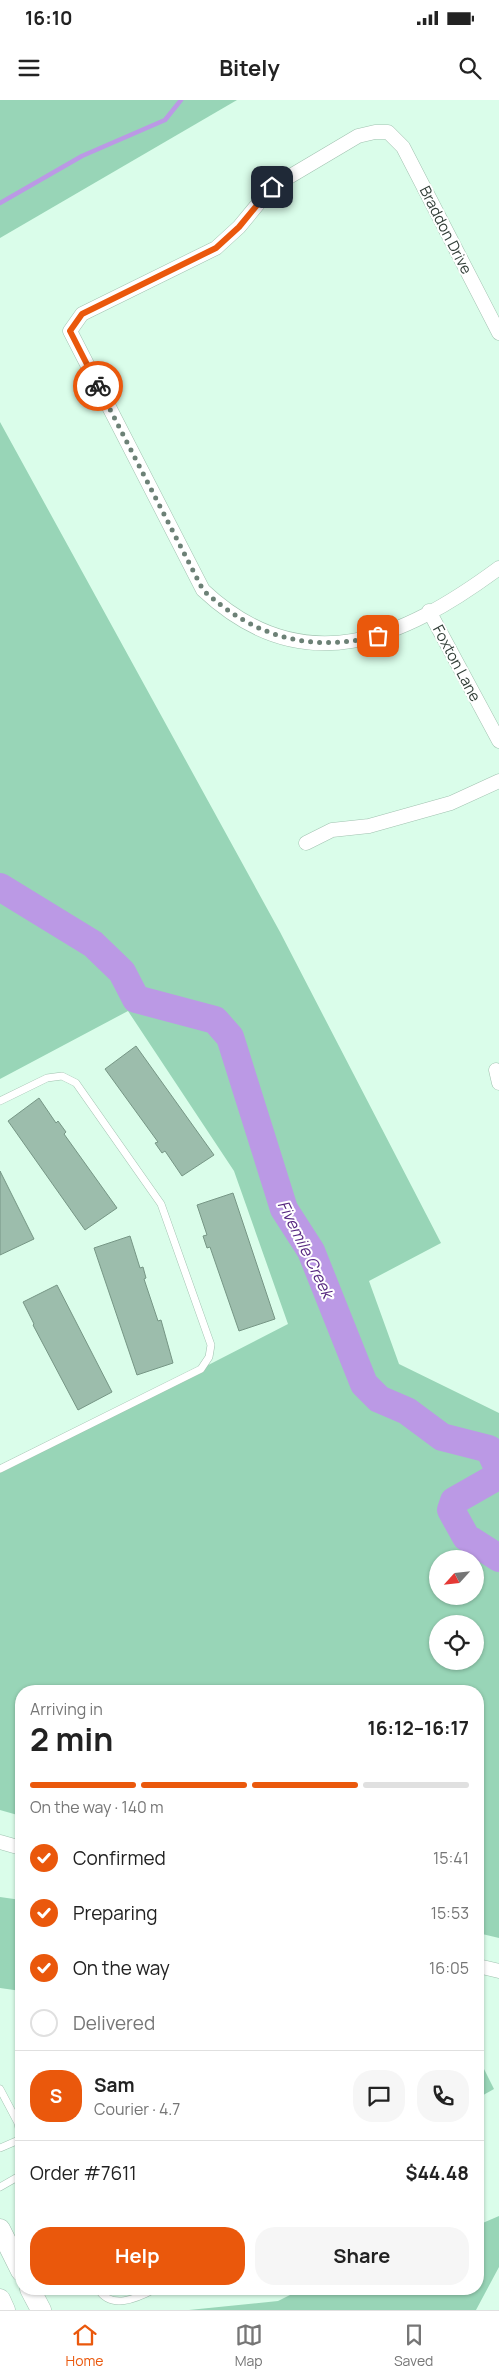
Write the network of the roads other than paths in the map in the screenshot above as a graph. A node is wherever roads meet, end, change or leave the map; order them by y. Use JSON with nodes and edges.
{"nodes":[{"id":1,"x":499,"y":333,"type":"edge"},
{"id":2,"x":499,"y":568,"type":"edge"},
{"id":3,"x":429,"y":612,"type":"junction"},
{"id":4,"x":499,"y":741,"type":"edge"},
{"id":5,"x":499,"y":782,"type":"edge"},
{"id":6,"x":306,"y":843,"type":"dead end"},
{"id":7,"x":0,"y":1100,"type":"edge"},
{"id":8,"x":0,"y":1469,"type":"edge"},
{"id":9,"x":0,"y":1842,"type":"edge"},
{"id":10,"x":15,"y":1846,"type":"edge"},
{"id":11,"x":484,"y":1967,"type":"edge"},
{"id":12,"x":499,"y":1971,"type":"edge"},
{"id":13,"x":0,"y":2089,"type":"edge"},
{"id":14,"x":15,"y":2117,"type":"edge"},
{"id":15,"x":15,"y":2142,"type":"edge"},
{"id":16,"x":0,"y":2148,"type":"edge"},
{"id":17,"x":15,"y":2178,"type":"edge"},
{"id":18,"x":0,"y":2187,"type":"edge"},
{"id":19,"x":0,"y":2229,"type":"edge"},
{"id":20,"x":15,"y":2259,"type":"edge"},
{"id":21,"x":33,"y":2295,"type":"edge"},
{"id":22,"x":103,"y":2295,"type":"edge"},
{"id":23,"x":143,"y":2295,"type":"edge"},
{"id":24,"x":0,"y":2300,"type":"edge"},
{"id":25,"x":5,"y":2310,"type":"edge"},
{"id":26,"x":41,"y":2310,"type":"edge"}],
"edges":[{"from":1,"to":3,"type":"street","name":"Braddon Drive"},
{"from":2,"to":3,"type":"street"},
{"from":3,"to":4,"type":"street","name":"Foxton Lane"},
{"from":5,"to":6,"type":"street"},
{"from":7,"to":8,"type":"lane"},
{"from":9,"to":10,"type":"street"},
{"from":11,"to":12,"type":"street"},
{"from":13,"to":14,"type":"lane"},
{"from":15,"to":16,"type":"lane"},
{"from":17,"to":18,"type":"lane"},
{"from":19,"to":20,"type":"main road"},
{"from":21,"to":26,"type":"main road"},
{"from":22,"to":23,"type":"lane"},
{"from":24,"to":25,"type":"main road"}]}
